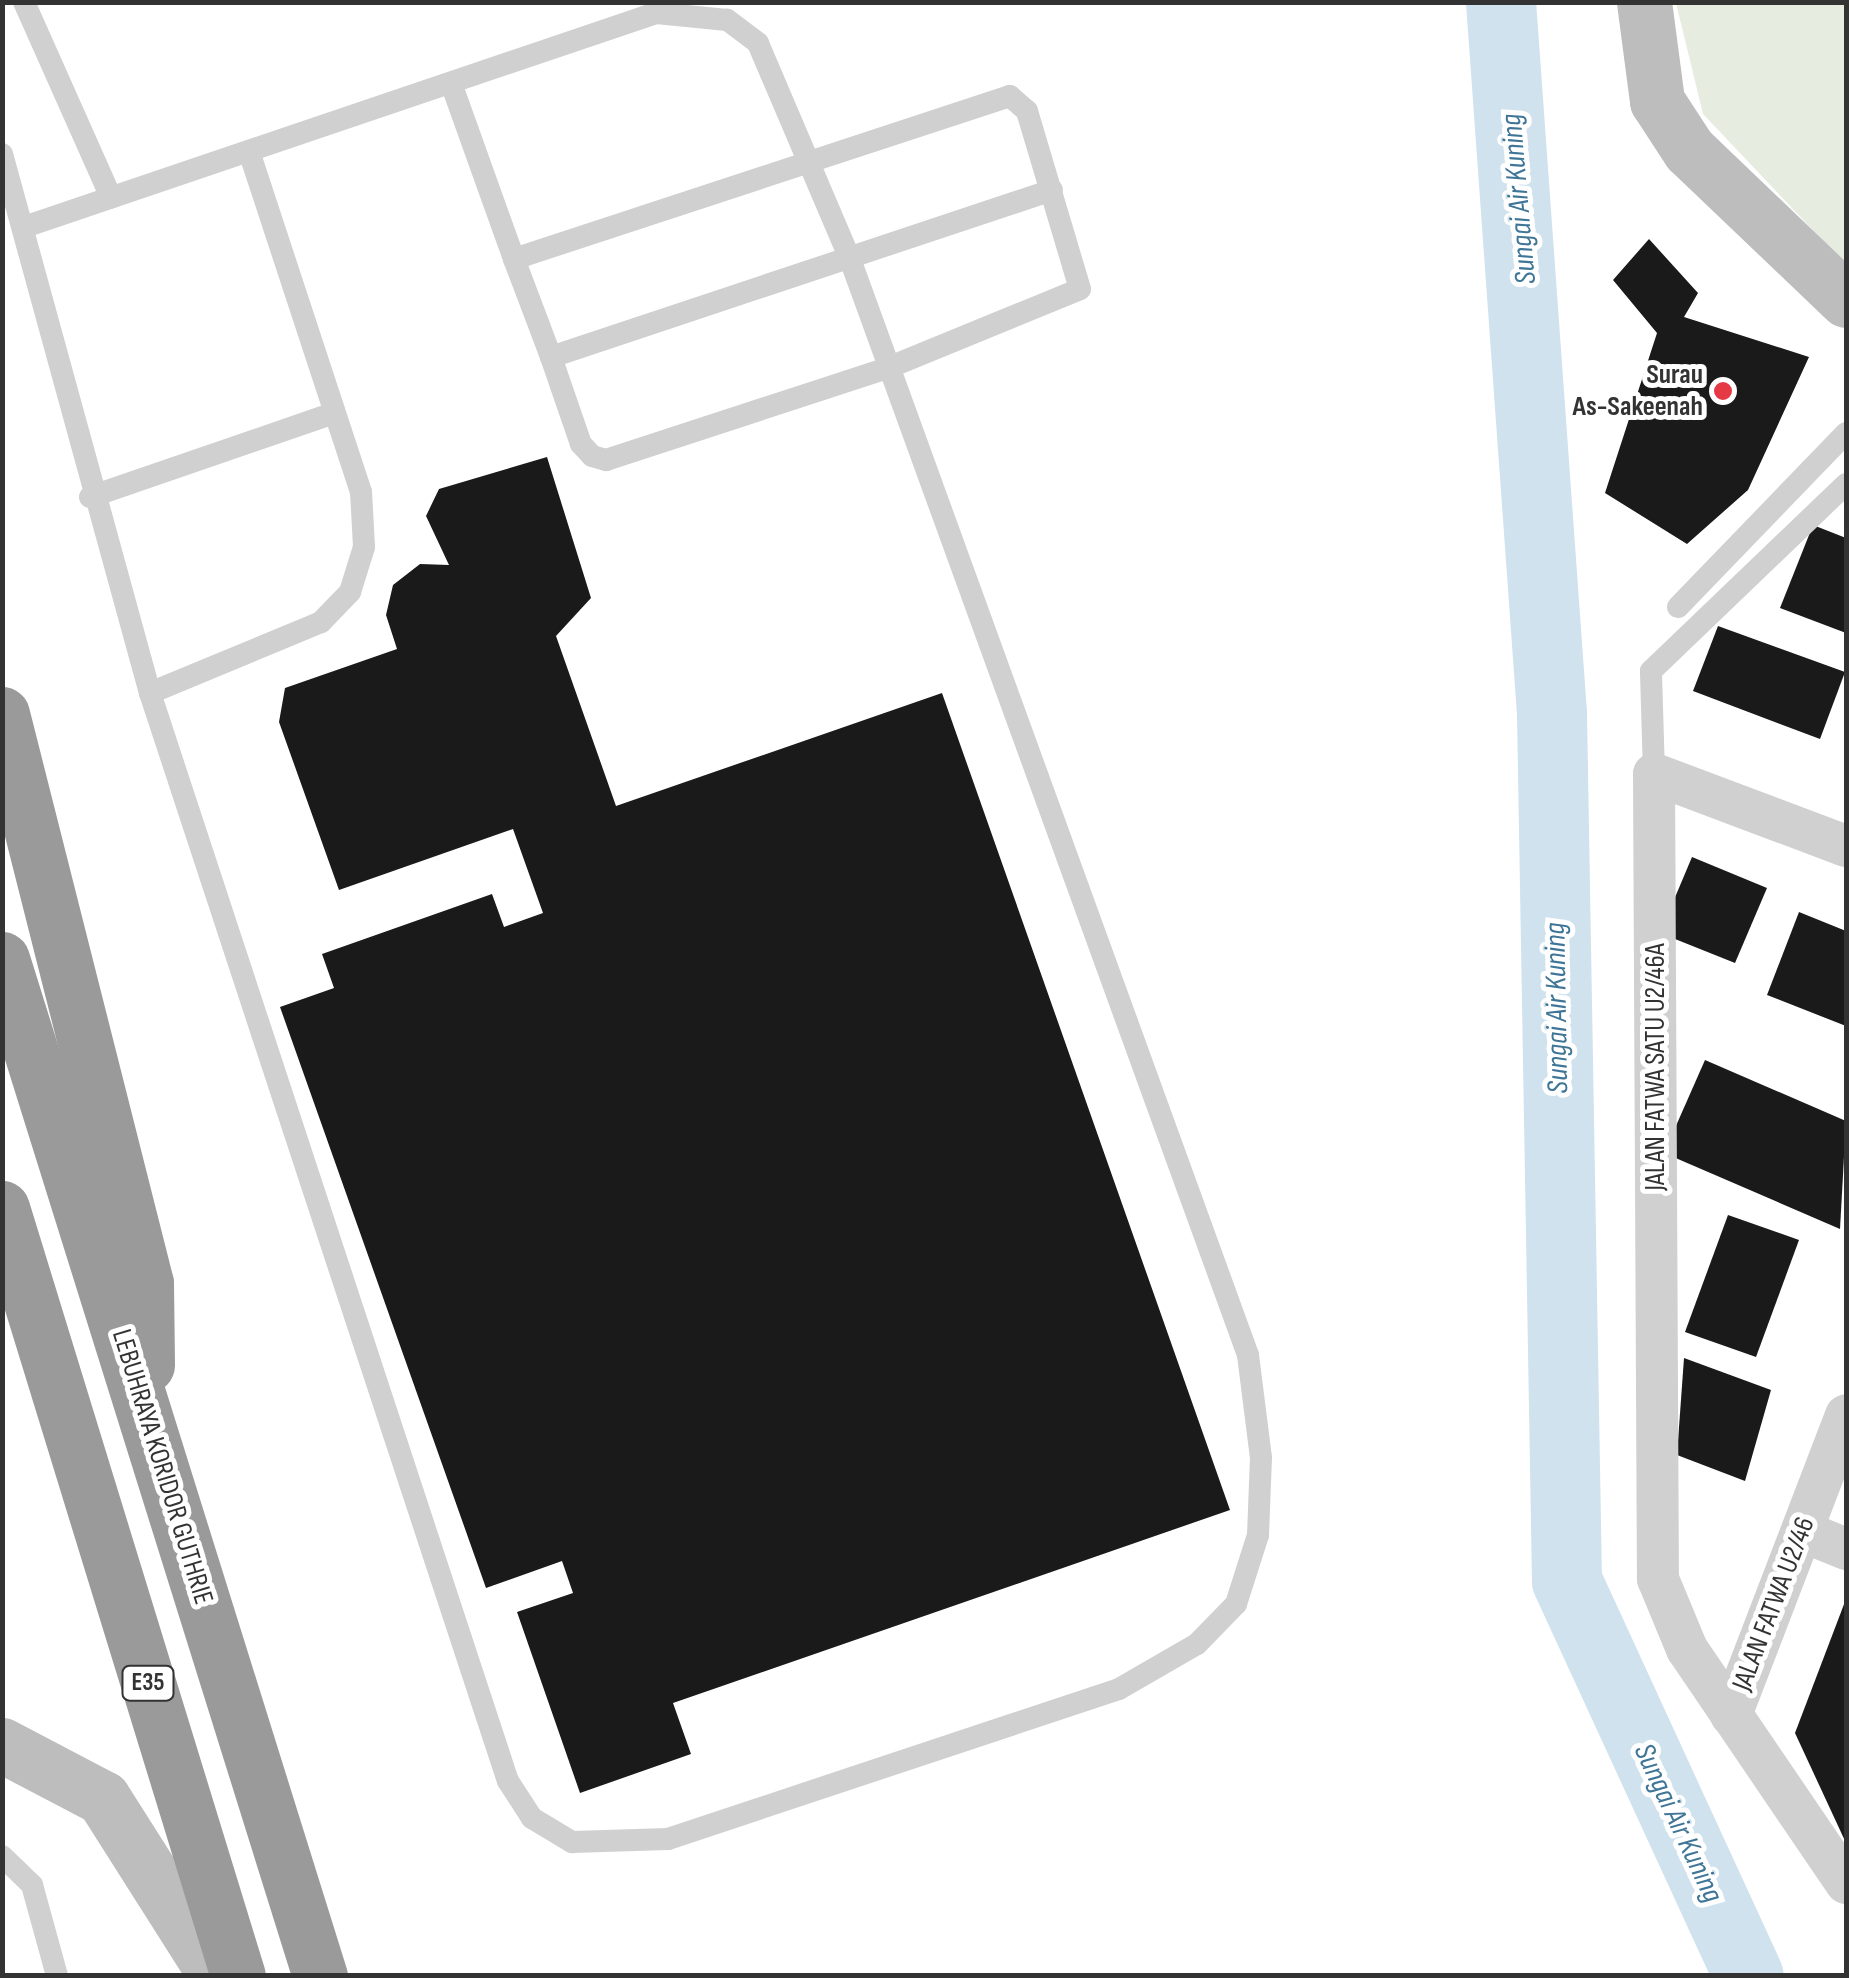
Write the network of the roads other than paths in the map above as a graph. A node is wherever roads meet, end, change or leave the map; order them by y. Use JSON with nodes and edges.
{"nodes":[{"id":1,"x":24,"y":2,"type":"edge"},
{"id":2,"x":1644,"y":2,"type":"edge"},
{"id":3,"x":451,"y":82,"type":"junction"},
{"id":4,"x":249,"y":151,"type":"junction"},
{"id":5,"x":2,"y":154,"type":"edge"},
{"id":6,"x":809,"y":155,"type":"junction"},
{"id":7,"x":1052,"y":190,"type":"junction"},
{"id":8,"x":111,"y":197,"type":"junction"},
{"id":9,"x":24,"y":227,"type":"junction"},
{"id":10,"x":514,"y":259,"type":"junction"},
{"id":11,"x":850,"y":259,"type":"junction"},
{"id":12,"x":1846,"y":300,"type":"edge"},
{"id":13,"x":551,"y":357,"type":"junction"},
{"id":14,"x":890,"y":367,"type":"junction"},
{"id":15,"x":334,"y":412,"type":"junction"},
{"id":16,"x":1846,"y":433,"type":"edge"},
{"id":17,"x":1846,"y":484,"type":"edge"},
{"id":18,"x":90,"y":496,"type":"junction"},
{"id":19,"x":1678,"y":608,"type":"dead end"},
{"id":20,"x":150,"y":693,"type":"junction"},
{"id":21,"x":2,"y":714,"type":"edge"},
{"id":22,"x":1654,"y":774,"type":"junction"},
{"id":23,"x":1846,"y":846,"type":"edge"},
{"id":24,"x":2,"y":959,"type":"edge"},
{"id":25,"x":2,"y":1208,"type":"edge"},
{"id":26,"x":2,"y":1321,"type":"edge"},
{"id":27,"x":58,"y":1390,"type":"junction"},
{"id":28,"x":142,"y":1403,"type":"junction"},
{"id":29,"x":1846,"y":1415,"type":"edge"},
{"id":30,"x":1802,"y":1532,"type":"junction"},
{"id":31,"x":1846,"y":1548,"type":"edge"},
{"id":32,"x":1731,"y":1715,"type":"junction"},
{"id":33,"x":2,"y":1745,"type":"edge"},
{"id":34,"x":2,"y":1856,"type":"edge"},
{"id":35,"x":1846,"y":1883,"type":"edge"},
{"id":36,"x":56,"y":1973,"type":"edge"},
{"id":37,"x":216,"y":1976,"type":"edge"},
{"id":38,"x":238,"y":1976,"type":"edge"},
{"id":39,"x":320,"y":1976,"type":"edge"}],
"edges":[{"from":1,"to":8,"type":"lane"},
{"from":2,"to":12,"type":"street"},
{"from":3,"to":4,"type":"lane"},
{"from":3,"to":6,"type":"lane"},
{"from":3,"to":10,"type":"lane"},
{"from":4,"to":8,"type":"lane"},
{"from":4,"to":15,"type":"lane"},
{"from":5,"to":9,"type":"lane"},
{"from":6,"to":7,"type":"lane"},
{"from":6,"to":10,"type":"lane"},
{"from":6,"to":11,"type":"lane"},
{"from":7,"to":11,"type":"lane"},
{"from":7,"to":14,"type":"lane"},
{"from":8,"to":9,"type":"lane"},
{"from":9,"to":18,"type":"lane"},
{"from":10,"to":13,"type":"lane"},
{"from":11,"to":13,"type":"lane"},
{"from":11,"to":14,"type":"lane"},
{"from":13,"to":14,"type":"lane"},
{"from":14,"to":20,"type":"lane"},
{"from":15,"to":18,"type":"lane"},
{"from":15,"to":20,"type":"lane"},
{"from":16,"to":19,"type":"lane"},
{"from":17,"to":22,"type":"lane","name":"JALAN FATWA SATU U2/46A"},
{"from":18,"to":20,"type":"lane"},
{"from":21,"to":28,"type":"highway"},
{"from":22,"to":23,"type":"street"},
{"from":22,"to":32,"type":"street","name":"JALAN FATWA SATU U2/46A"},
{"from":24,"to":28,"type":"highway","name":"LEBUHRAYA KORIDOR GUTHRIE"},
{"from":25,"to":27,"type":"highway","number":"E35"},
{"from":26,"to":27,"type":"highway"},
{"from":27,"to":38,"type":"highway","number":"E35"},
{"from":28,"to":39,"type":"highway","name":"LEBUHRAYA KORIDOR GUTHRIE"},
{"from":29,"to":30,"type":"street","name":"JALAN FATWA U2/46"},
{"from":30,"to":31,"type":"street"},
{"from":30,"to":32,"type":"street","name":"JALAN FATWA U2/46"},
{"from":32,"to":35,"type":"street","name":"JALAN FATWA U2/46"},
{"from":33,"to":37,"type":"street"},
{"from":34,"to":36,"type":"lane"}]}
